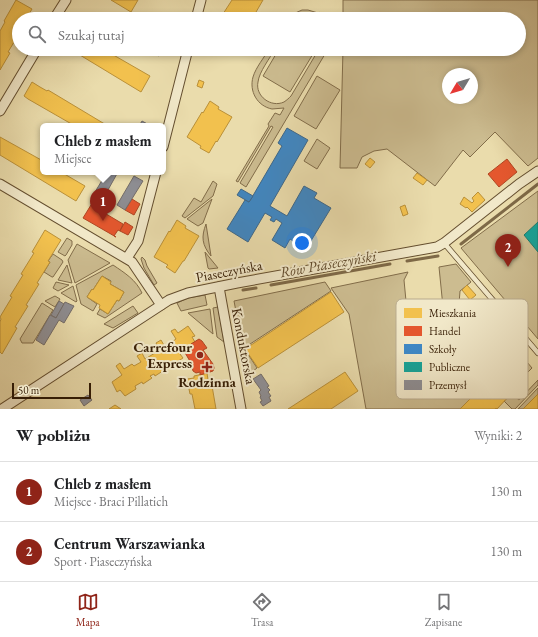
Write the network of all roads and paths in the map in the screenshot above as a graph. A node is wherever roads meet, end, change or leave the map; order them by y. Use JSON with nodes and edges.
{"nodes":[{"id":1,"x":66,"y":0,"type":"edge"},
{"id":2,"x":201,"y":0,"type":"edge"},
{"id":3,"x":58,"y":12,"type":"edge"},
{"id":4,"x":198,"y":12,"type":"edge"},
{"id":5,"x":32,"y":56,"type":"edge"},
{"id":6,"x":186,"y":56,"type":"edge"},
{"id":7,"x":0,"y":111,"type":"edge"},
{"id":8,"x":166,"y":135,"type":"edge"},
{"id":9,"x":538,"y":171,"type":"edge"},
{"id":10,"x":155,"y":175,"type":"edge"},
{"id":11,"x":0,"y":184,"type":"edge"},
{"id":12,"x":444,"y":243,"type":"junction"},
{"id":13,"x":127,"y":258,"type":"junction"},
{"id":14,"x":219,"y":287,"type":"junction"},
{"id":15,"x":491,"y":299,"type":"edge"},
{"id":16,"x":161,"y":305,"type":"junction"},
{"id":17,"x":528,"y":342,"type":"edge"},
{"id":18,"x":538,"y":354,"type":"edge"},
{"id":19,"x":2,"y":409,"type":"edge"},
{"id":20,"x":241,"y":409,"type":"edge"}],
"edges":[{"from":1,"to":3,"type":"street"},
{"from":2,"to":4,"type":"street"},
{"from":5,"to":7,"type":"street"},
{"from":6,"to":8,"type":"street"},
{"from":9,"to":12,"type":"street","name":"Piaseczyńska"},
{"from":10,"to":13,"type":"street"},
{"from":11,"to":13,"type":"street"},
{"from":12,"to":14,"type":"street","name":"Piaseczyńska"},
{"from":12,"to":15,"type":"lane"},
{"from":13,"to":16,"type":"street"},
{"from":14,"to":16,"type":"street","name":"Piaseczyńska"},
{"from":14,"to":20,"type":"street","name":"Konduktorska"},
{"from":16,"to":19,"type":"street","name":"Piaseczyńska"},
{"from":17,"to":18,"type":"lane"}]}
